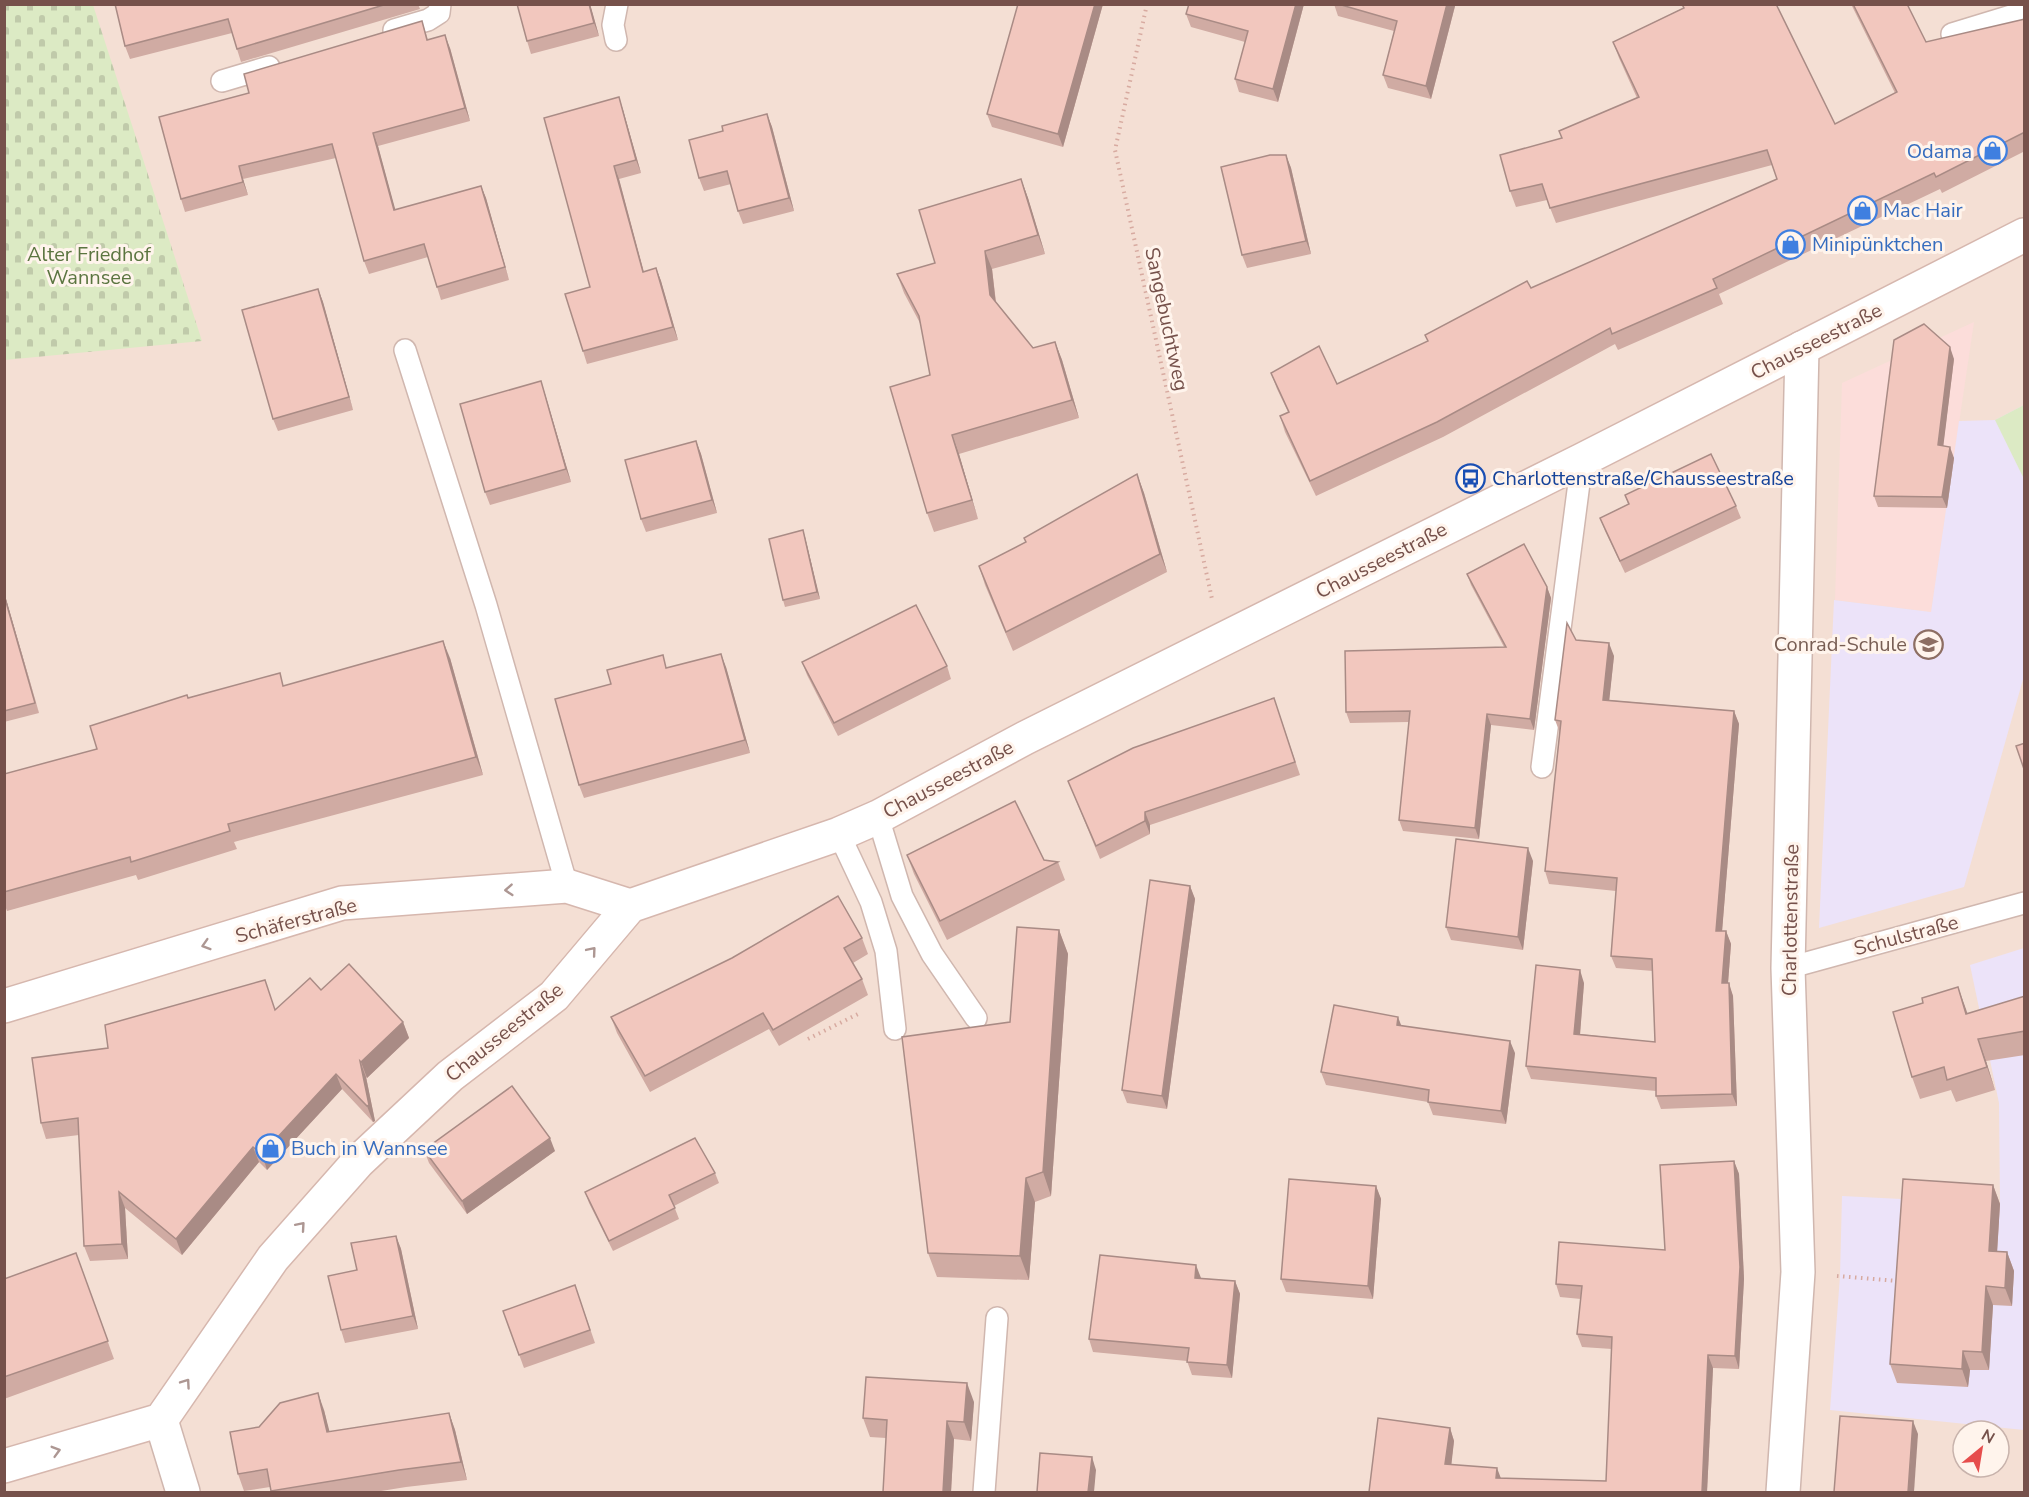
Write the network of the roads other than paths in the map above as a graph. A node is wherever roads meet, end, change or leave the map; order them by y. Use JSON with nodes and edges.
{"nodes":[{"id":1,"x":440,"y":4,"type":"edge"},
{"id":2,"x":617,"y":4,"type":"edge"},
{"id":3,"x":2025,"y":12,"type":"edge"},
{"id":4,"x":1952,"y":34,"type":"edge"},
{"id":5,"x":371,"y":37,"type":"edge"},
{"id":6,"x":616,"y":40,"type":"dead end"},
{"id":7,"x":291,"y":60,"type":"edge"},
{"id":8,"x":222,"y":81,"type":"dead end"},
{"id":9,"x":2025,"y":235,"type":"edge"},
{"id":10,"x":1802,"y":348,"type":"junction"},
{"id":11,"x":405,"y":350,"type":"dead end"},
{"id":12,"x":1582,"y":460,"type":"junction"},
{"id":13,"x":1542,"y":767,"type":"dead end"},
{"id":14,"x":878,"y":817,"type":"junction"},
{"id":15,"x":839,"y":834,"type":"junction"},
{"id":16,"x":567,"y":886,"type":"junction"},
{"id":17,"x":2025,"y":903,"type":"edge"},
{"id":18,"x":630,"y":906,"type":"junction"},
{"id":19,"x":1788,"y":968,"type":"junction"},
{"id":20,"x":4,"y":1006,"type":"edge"},
{"id":21,"x":976,"y":1018,"type":"dead end"},
{"id":22,"x":895,"y":1029,"type":"dead end"},
{"id":23,"x":997,"y":1318,"type":"dead end"},
{"id":24,"x":161,"y":1420,"type":"junction"},
{"id":25,"x":4,"y":1466,"type":"edge"},
{"id":26,"x":183,"y":1492,"type":"edge"},
{"id":27,"x":984,"y":1492,"type":"edge"},
{"id":28,"x":1783,"y":1492,"type":"edge"}],
"edges":[{"from":1,"to":5,"type":"lane"},
{"from":2,"to":6,"type":"lane"},
{"from":3,"to":4,"type":"lane"},
{"from":7,"to":8,"type":"lane"},
{"from":9,"to":10,"type":"street","name":"Chausseestraße"},
{"from":10,"to":12,"type":"street","name":"Chausseestraße"},
{"from":10,"to":19,"type":"street","name":"Charlottenstraße"},
{"from":11,"to":16,"type":"lane"},
{"from":12,"to":13,"type":"lane"},
{"from":12,"to":14,"type":"street","name":"Chausseestraße"},
{"from":14,"to":15,"type":"street","name":"Chausseestraße"},
{"from":14,"to":21,"type":"lane"},
{"from":15,"to":18,"type":"street","name":"Chausseestraße"},
{"from":15,"to":22,"type":"lane"},
{"from":16,"to":18,"type":"street","name":"Schäferstraße"},
{"from":16,"to":20,"type":"street","name":"Schäferstraße","one_way":true},
{"from":17,"to":19,"type":"lane","name":"Schulstraße"},
{"from":24,"to":18,"type":"street","name":"Chausseestraße","one_way":true},
{"from":19,"to":28,"type":"street","name":"Charlottenstraße"},
{"from":23,"to":27,"type":"lane"},
{"from":25,"to":24,"type":"street","one_way":true},
{"from":24,"to":26,"type":"street"}]}
